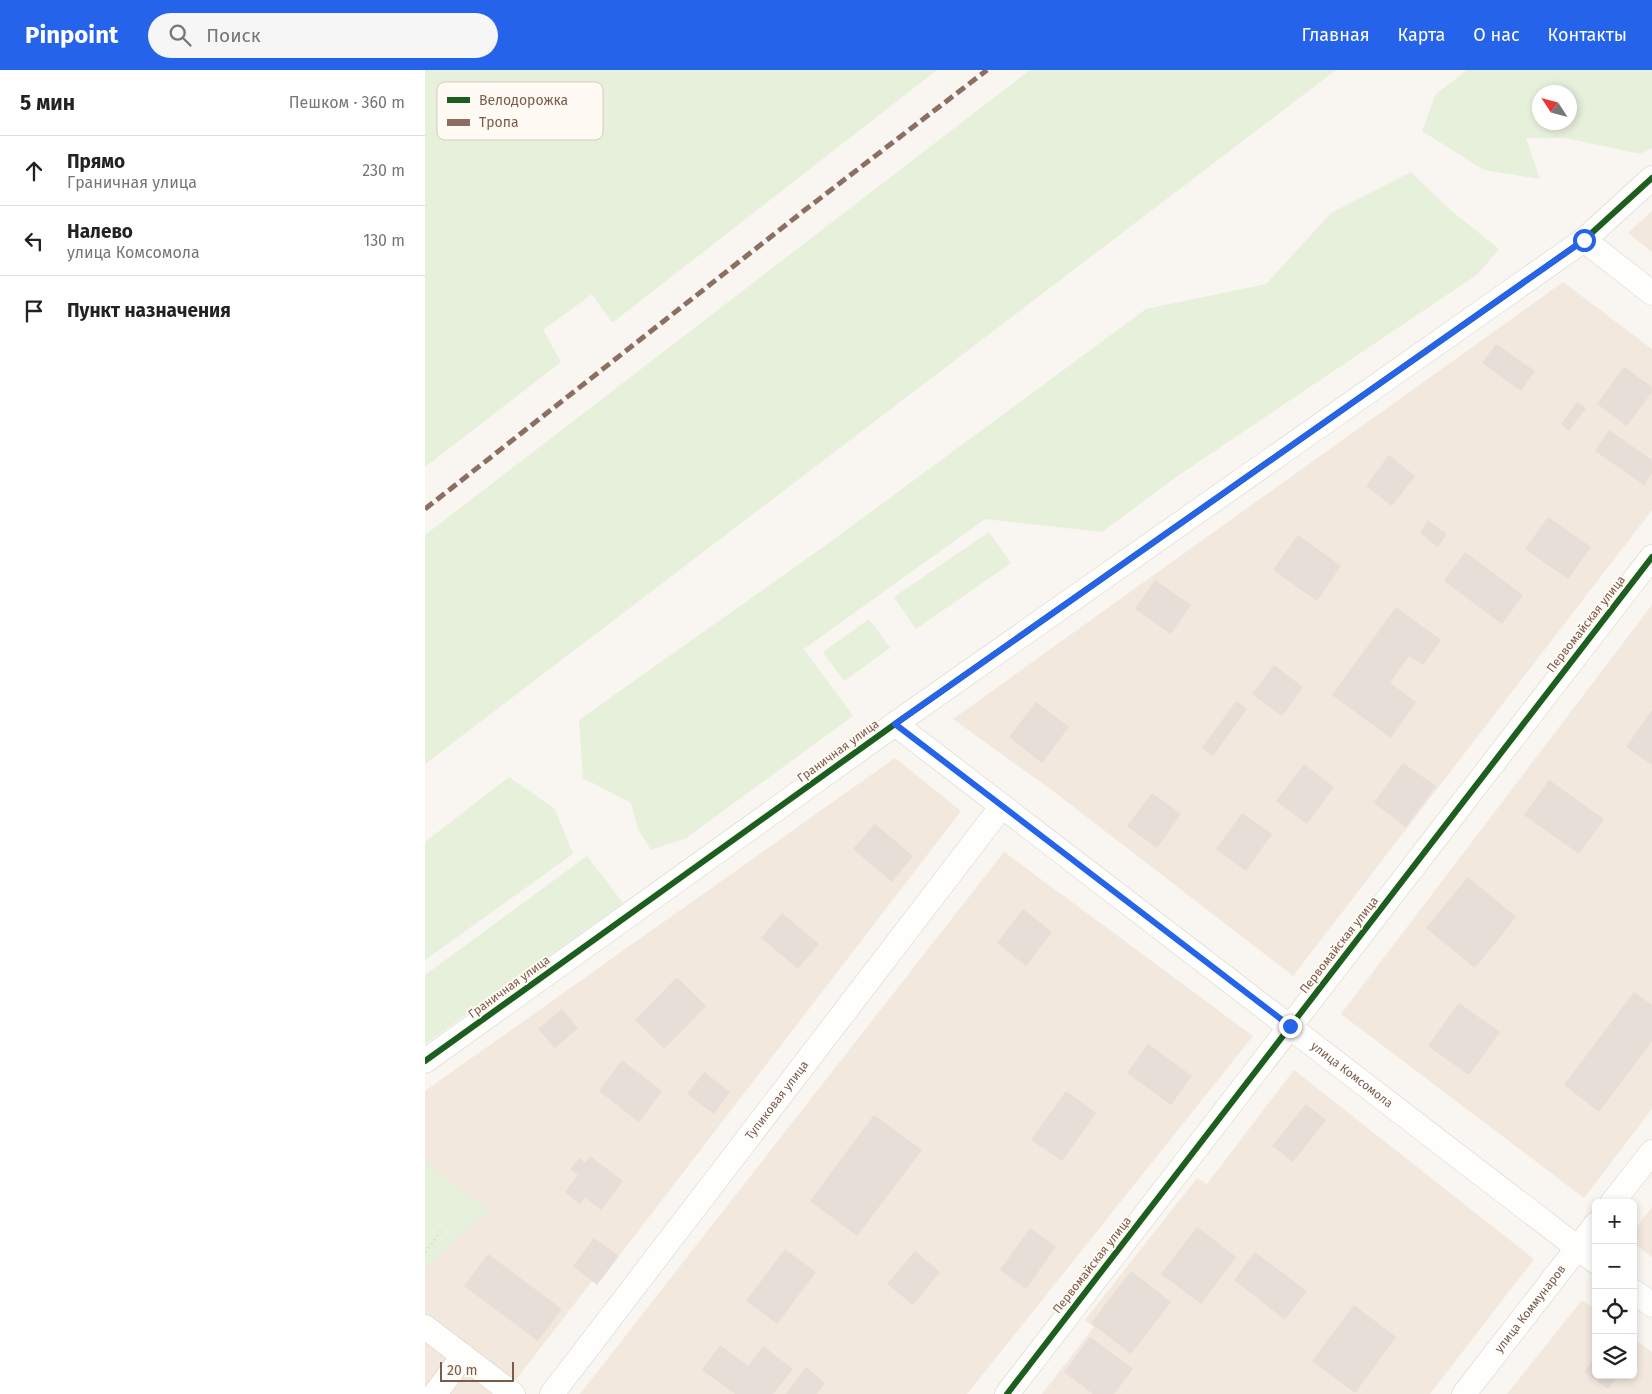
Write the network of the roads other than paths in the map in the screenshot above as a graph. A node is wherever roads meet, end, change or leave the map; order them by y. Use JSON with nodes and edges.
{"nodes":[{"id":1,"x":1652,"y":178,"type":"edge"},
{"id":2,"x":1584,"y":240,"type":"junction"},
{"id":3,"x":1652,"y":293,"type":"edge"},
{"id":4,"x":1652,"y":557,"type":"edge"},
{"id":5,"x":895,"y":724,"type":"junction"},
{"id":6,"x":1003,"y":806,"type":"junction"},
{"id":7,"x":1290,"y":1026,"type":"junction"},
{"id":8,"x":425,"y":1061,"type":"edge"},
{"id":9,"x":1652,"y":1152,"type":"edge"},
{"id":10,"x":1615,"y":1199,"type":"edge"},
{"id":11,"x":1592,"y":1238,"type":"edge"},
{"id":12,"x":1587,"y":1255,"type":"edge"},
{"id":13,"x":1637,"y":1294,"type":"edge"},
{"id":14,"x":1652,"y":1305,"type":"edge"},
{"id":15,"x":425,"y":1327,"type":"edge"},
{"id":16,"x":463,"y":1356,"type":"junction"},
{"id":17,"x":435,"y":1394,"type":"edge"},
{"id":18,"x":513,"y":1394,"type":"edge"},
{"id":19,"x":552,"y":1394,"type":"edge"},
{"id":20,"x":1007,"y":1394,"type":"edge"},
{"id":21,"x":1463,"y":1394,"type":"edge"}],
"edges":[{"from":1,"to":2,"type":"street","name":"Граничная улица"},
{"from":2,"to":3,"type":"street"},
{"from":2,"to":5,"type":"street","name":"Граничная улица"},
{"from":4,"to":7,"type":"street","name":"Первомайская улица"},
{"from":5,"to":6,"type":"street","name":"улица Комсомола"},
{"from":5,"to":8,"type":"street","name":"Граничная улица"},
{"from":6,"to":7,"type":"street","name":"улица Комсомола"},
{"from":6,"to":19,"type":"street","name":"Тупиковая улица"},
{"from":7,"to":12,"type":"street","name":"улица Комсомола"},
{"from":7,"to":20,"type":"street","name":"Первомайская улица"},
{"from":9,"to":10,"type":"street"},
{"from":11,"to":12,"type":"street","name":"улица Коммунаров"},
{"from":12,"to":21,"type":"street","name":"улица Коммунаров"},
{"from":13,"to":14,"type":"street"},
{"from":15,"to":16,"type":"street"},
{"from":16,"to":17,"type":"street"},
{"from":16,"to":18,"type":"street"}]}
